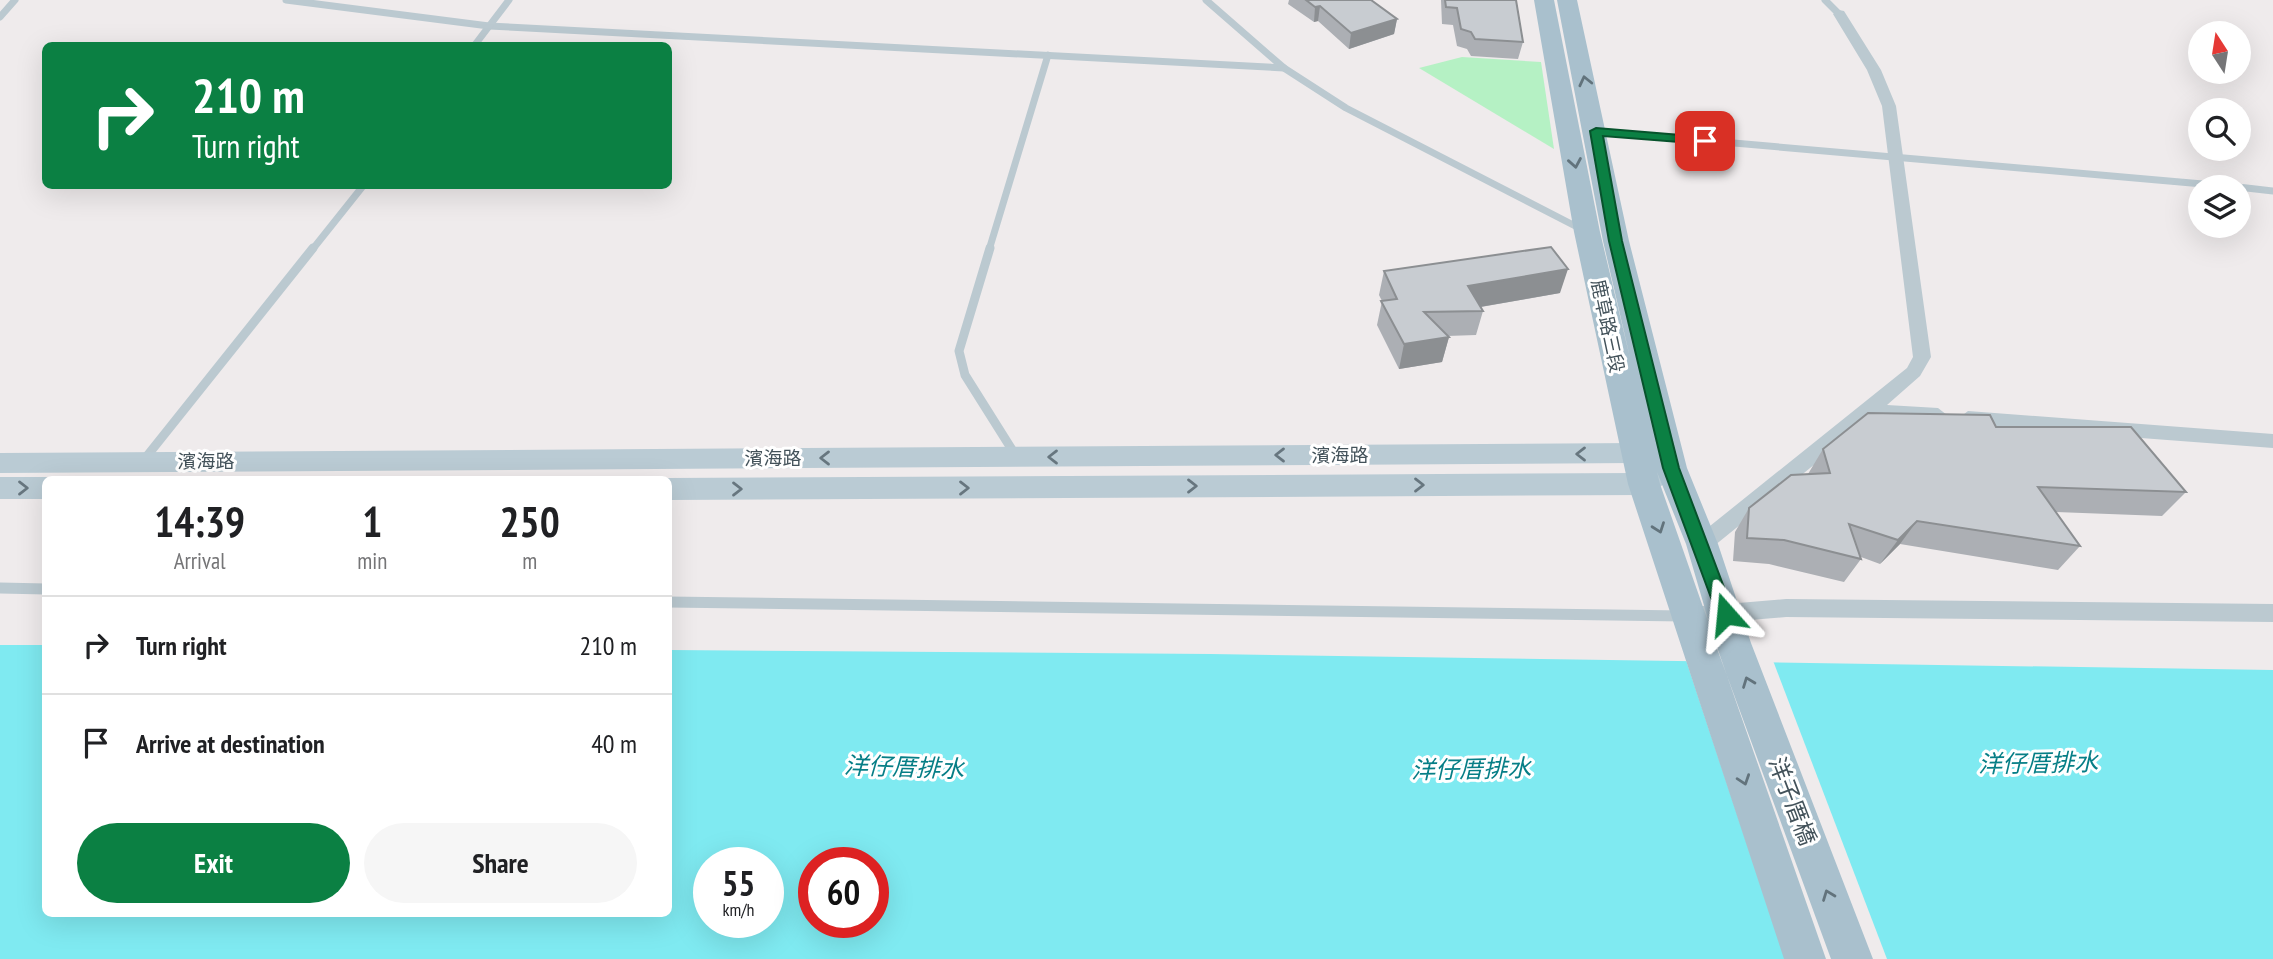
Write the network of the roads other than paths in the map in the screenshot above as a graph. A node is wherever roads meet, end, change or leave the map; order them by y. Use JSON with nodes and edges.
{"nodes":[{"id":1,"x":15,"y":0,"type":"edge"},
{"id":2,"x":286,"y":0,"type":"edge"},
{"id":3,"x":509,"y":0,"type":"edge"},
{"id":4,"x":1206,"y":0,"type":"edge"},
{"id":5,"x":1559,"y":0,"type":"edge"},
{"id":6,"x":1825,"y":0,"type":"edge"},
{"id":7,"x":1839,"y":14,"type":"joint"},
{"id":8,"x":0,"y":18,"type":"edge"},
{"id":9,"x":489,"y":26,"type":"junction"},
{"id":10,"x":477,"y":42,"type":"edge"},
{"id":11,"x":1048,"y":55,"type":"junction"},
{"id":12,"x":1284,"y":68,"type":"junction"},
{"id":13,"x":1596,"y":131,"type":"junction"},
{"id":14,"x":1896,"y":156,"type":"junction"},
{"id":15,"x":2188,"y":182,"type":"edge"},
{"id":16,"x":2251,"y":188,"type":"edge"},
{"id":17,"x":361,"y":189,"type":"edge"},
{"id":18,"x":2273,"y":191,"type":"edge"},
{"id":19,"x":1587,"y":232,"type":"junction"},
{"id":20,"x":1869,"y":410,"type":"junction"},
{"id":21,"x":2273,"y":440,"type":"edge"},
{"id":22,"x":1636,"y":453,"type":"junction"},
{"id":23,"x":1017,"y":457,"type":"junction"},
{"id":24,"x":143,"y":462,"type":"junction"},
{"id":25,"x":0,"y":463,"type":"edge"},
{"id":26,"x":1671,"y":468,"type":"junction"},
{"id":27,"x":1644,"y":484,"type":"junction"},
{"id":28,"x":0,"y":488,"type":"edge"},
{"id":29,"x":42,"y":488,"type":"edge"},
{"id":30,"x":672,"y":489,"type":"edge"},
{"id":31,"x":1702,"y":544,"type":"junction"},
{"id":32,"x":0,"y":588,"type":"edge"},
{"id":33,"x":42,"y":589,"type":"edge"},
{"id":34,"x":672,"y":602,"type":"edge"},
{"id":35,"x":2273,"y":613,"type":"edge"},
{"id":36,"x":1712,"y":630,"type":"junction"},
{"id":37,"x":1805,"y":959,"type":"edge"},
{"id":38,"x":1852,"y":959,"type":"edge"}],
"edges":[{"from":1,"to":8,"type":"lane"},
{"from":2,"to":9,"type":"lane"},
{"from":3,"to":9,"type":"lane"},
{"from":4,"to":12,"type":"lane"},
{"from":13,"to":5,"type":"main road","name":"鹿草路三段","one_way":true},
{"from":5,"to":19,"type":"main road","name":"鹿草路三段","one_way":true},
{"from":6,"to":7,"type":"lane"},
{"from":7,"to":14,"type":"street"},
{"from":9,"to":10,"type":"lane"},
{"from":9,"to":11,"type":"lane"},
{"from":11,"to":12,"type":"lane"},
{"from":11,"to":23,"type":"lane"},
{"from":12,"to":19,"type":"lane"},
{"from":13,"to":14,"type":"lane"},
{"from":13,"to":26,"type":"main road","name":"鹿草路三段"},
{"from":14,"to":15,"type":"lane"},
{"from":14,"to":20,"type":"street"},
{"from":16,"to":18,"type":"lane"},
{"from":17,"to":24,"type":"lane"},
{"from":19,"to":22,"type":"main road","name":"鹿草路三段"},
{"from":20,"to":21,"type":"street"},
{"from":20,"to":31,"type":"street"},
{"from":22,"to":23,"type":"street","name":"濱海路","one_way":true},
{"from":22,"to":26,"type":"street","name":"濱海路"},
{"from":22,"to":27,"type":"main road","name":"鹿草路三段"},
{"from":23,"to":24,"type":"street","name":"濱海路","one_way":true},
{"from":24,"to":25,"type":"street","name":"濱海路"},
{"from":26,"to":27,"type":"street"},
{"from":26,"to":31,"type":"main road","name":"鹿草路三段"},
{"from":30,"to":27,"type":"street","name":"濱海路","one_way":true},
{"from":27,"to":36,"type":"main road","name":"鹿草路三段","one_way":true},
{"from":28,"to":29,"type":"street","one_way":true},
{"from":31,"to":36,"type":"main road","name":"鹿草路三段"},
{"from":32,"to":33,"type":"lane"},
{"from":34,"to":36,"type":"lane"},
{"from":35,"to":36,"type":"street"},
{"from":36,"to":37,"type":"main road","name":"洋子厝橋","one_way":true},
{"from":38,"to":36,"type":"main road","name":"洋子厝橋","one_way":true}]}
